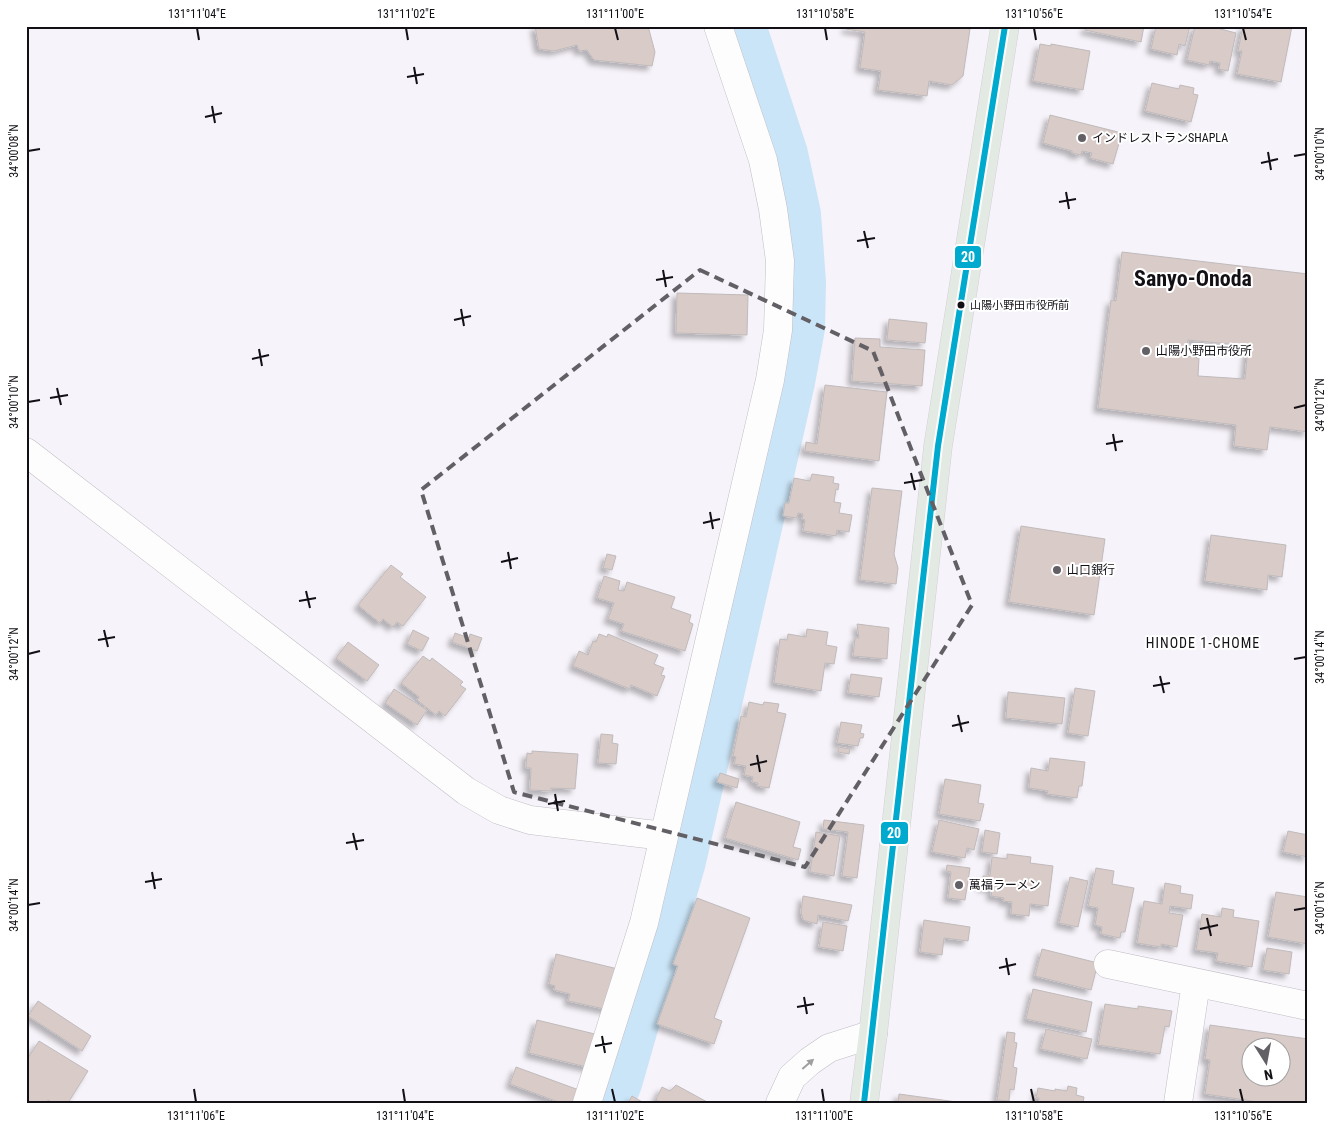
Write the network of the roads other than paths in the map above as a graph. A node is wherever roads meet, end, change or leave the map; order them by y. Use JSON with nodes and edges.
{"nodes":[{"id":1,"x":718,"y":26,"type":"edge"},
{"id":2,"x":1005,"y":26,"type":"edge"},
{"id":3,"x":26,"y":452,"type":"edge"},
{"id":4,"x":664,"y":836,"type":"junction"},
{"id":5,"x":1108,"y":964,"type":"dead end"},
{"id":6,"x":1196,"y":983,"type":"junction"},
{"id":7,"x":1308,"y":1006,"type":"edge"},
{"id":8,"x":873,"y":1034,"type":"junction"},
{"id":9,"x":587,"y":1103,"type":"edge"},
{"id":10,"x":780,"y":1103,"type":"edge"},
{"id":11,"x":864,"y":1103,"type":"edge"},
{"id":12,"x":1178,"y":1103,"type":"edge"}],
"edges":[{"from":1,"to":4,"type":"street"},
{"from":2,"to":8,"type":"main road"},
{"from":3,"to":4,"type":"street"},
{"from":4,"to":9,"type":"street"},
{"from":5,"to":6,"type":"street"},
{"from":6,"to":7,"type":"street"},
{"from":6,"to":12,"type":"street"},
{"from":10,"to":8,"type":"street","one_way":true},
{"from":8,"to":11,"type":"main road"}]}
